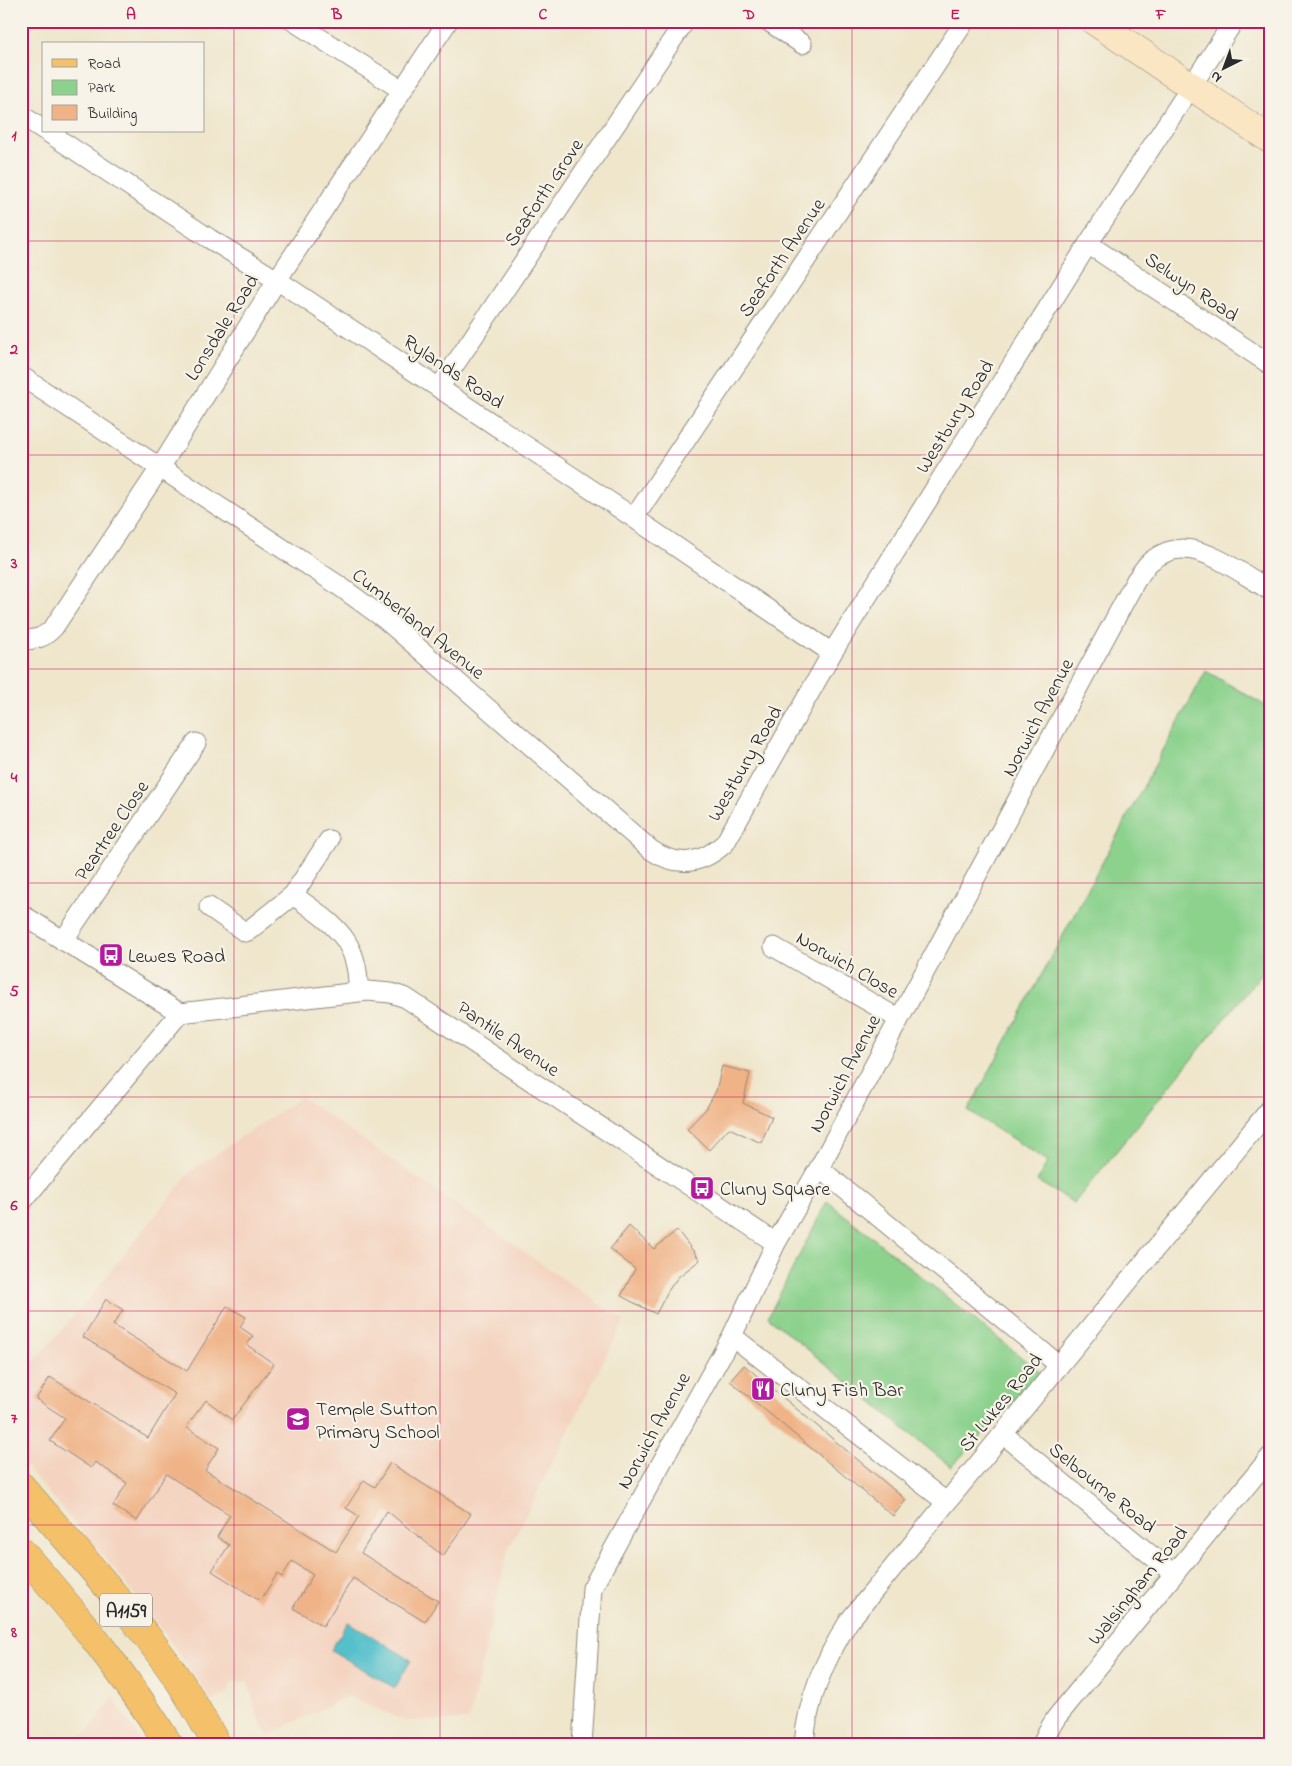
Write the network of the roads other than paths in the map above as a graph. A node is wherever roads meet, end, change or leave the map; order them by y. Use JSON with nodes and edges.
{"nodes":[{"id":1,"x":293,"y":21,"type":"edge"},
{"id":2,"x":448,"y":21,"type":"edge"},
{"id":3,"x":685,"y":21,"type":"edge"},
{"id":4,"x":768,"y":21,"type":"edge"},
{"id":5,"x":965,"y":21,"type":"edge"},
{"id":6,"x":1094,"y":21,"type":"edge"},
{"id":7,"x":1234,"y":21,"type":"edge"},
{"id":8,"x":802,"y":44,"type":"dead end"},
{"id":9,"x":1191,"y":86,"type":"junction"},
{"id":10,"x":402,"y":90,"type":"junction"},
{"id":11,"x":21,"y":115,"type":"edge"},
{"id":12,"x":42,"y":128,"type":"edge"},
{"id":13,"x":48,"y":132,"type":"edge"},
{"id":14,"x":1271,"y":140,"type":"edge"},
{"id":15,"x":1088,"y":244,"type":"junction"},
{"id":16,"x":277,"y":280,"type":"junction"},
{"id":17,"x":1271,"y":365,"type":"edge"},
{"id":18,"x":21,"y":376,"type":"edge"},
{"id":19,"x":439,"y":388,"type":"junction"},
{"id":20,"x":160,"y":468,"type":"junction"},
{"id":21,"x":634,"y":518,"type":"junction"},
{"id":22,"x":1271,"y":591,"type":"edge"},
{"id":23,"x":21,"y":640,"type":"edge"},
{"id":24,"x":832,"y":653,"type":"junction"},
{"id":25,"x":196,"y":743,"type":"dead end"},
{"id":26,"x":329,"y":840,"type":"dead end"},
{"id":27,"x":725,"y":842,"type":"joint"},
{"id":28,"x":293,"y":895,"type":"junction"},
{"id":29,"x":209,"y":907,"type":"dead end"},
{"id":30,"x":21,"y":914,"type":"edge"},
{"id":31,"x":63,"y":941,"type":"junction"},
{"id":32,"x":774,"y":947,"type":"dead end"},
{"id":33,"x":358,"y":992,"type":"junction"},
{"id":34,"x":180,"y":1013,"type":"junction"},
{"id":35,"x":899,"y":1020,"type":"junction"},
{"id":36,"x":1271,"y":1108,"type":"edge"},
{"id":37,"x":819,"y":1168,"type":"junction"},
{"id":38,"x":21,"y":1203,"type":"edge"},
{"id":39,"x":776,"y":1243,"type":"junction"},
{"id":40,"x":732,"y":1336,"type":"junction"},
{"id":41,"x":1059,"y":1365,"type":"junction"},
{"id":42,"x":1003,"y":1434,"type":"junction"},
{"id":43,"x":1271,"y":1456,"type":"edge"},
{"id":44,"x":21,"y":1486,"type":"edge"},
{"id":45,"x":946,"y":1502,"type":"junction"},
{"id":46,"x":21,"y":1551,"type":"edge"},
{"id":47,"x":1174,"y":1574,"type":"junction"},
{"id":48,"x":169,"y":1745,"type":"edge"},
{"id":49,"x":217,"y":1745,"type":"edge"},
{"id":50,"x":582,"y":1745,"type":"edge"},
{"id":51,"x":804,"y":1745,"type":"edge"},
{"id":52,"x":1042,"y":1745,"type":"edge"}],
"edges":[{"from":1,"to":10,"type":"street"},
{"from":2,"to":10,"type":"street","name":"Lonsdale Road"},
{"from":3,"to":19,"type":"street","name":"Seaforth Grove"},
{"from":4,"to":8,"type":"street"},
{"from":5,"to":21,"type":"street","name":"Seaforth Avenue"},
{"from":6,"to":9,"type":"street"},
{"from":7,"to":9,"type":"street","name":"Westbury Road"},
{"from":9,"to":14,"type":"street"},
{"from":9,"to":15,"type":"street","name":"Westbury Road"},
{"from":10,"to":16,"type":"street","name":"Lonsdale Road"},
{"from":11,"to":12,"type":"street","name":"Rylands Road"},
{"from":13,"to":16,"type":"street","name":"Rylands Road"},
{"from":15,"to":17,"type":"street","name":"Selwyn Road"},
{"from":15,"to":24,"type":"street","name":"Westbury Road"},
{"from":16,"to":19,"type":"street","name":"Rylands Road"},
{"from":16,"to":20,"type":"street","name":"Lonsdale Road"},
{"from":18,"to":20,"type":"street","name":"Cumberland Avenue"},
{"from":19,"to":21,"type":"street","name":"Rylands Road"},
{"from":20,"to":23,"type":"street","name":"Lonsdale Road"},
{"from":20,"to":27,"type":"street","name":"Cumberland Avenue"},
{"from":21,"to":24,"type":"street","name":"Rylands Road"},
{"from":22,"to":35,"type":"street","name":"Norwich Avenue"},
{"from":24,"to":27,"type":"street","name":"Westbury Road"},
{"from":25,"to":31,"type":"street","name":"Peartree Close"},
{"from":26,"to":28,"type":"street"},
{"from":28,"to":29,"type":"street"},
{"from":28,"to":33,"type":"street"},
{"from":30,"to":31,"type":"street"},
{"from":31,"to":34,"type":"street"},
{"from":32,"to":35,"type":"street","name":"Norwich Close"},
{"from":33,"to":34,"type":"street","name":"Pantile Avenue"},
{"from":33,"to":39,"type":"street","name":"Pantile Avenue"},
{"from":34,"to":38,"type":"street"},
{"from":35,"to":37,"type":"street","name":"Norwich Avenue"},
{"from":36,"to":41,"type":"street","name":"St Lukes Road"},
{"from":37,"to":39,"type":"street","name":"Norwich Avenue"},
{"from":37,"to":41,"type":"street"},
{"from":39,"to":40,"type":"street","name":"Norwich Avenue"},
{"from":40,"to":45,"type":"street"},
{"from":40,"to":50,"type":"street","name":"Norwich Avenue"},
{"from":41,"to":42,"type":"street","name":"St Lukes Road"},
{"from":42,"to":45,"type":"street","name":"St Lukes Road"},
{"from":42,"to":47,"type":"street","name":"Selbourne Road"},
{"from":43,"to":47,"type":"street","name":"Walsingham Road"},
{"from":44,"to":49,"type":"main road","number":"A1159"},
{"from":45,"to":51,"type":"street","name":"St Lukes Road"},
{"from":46,"to":48,"type":"main road","number":"A1159"},
{"from":47,"to":52,"type":"street","name":"Walsingham Road"}]}
